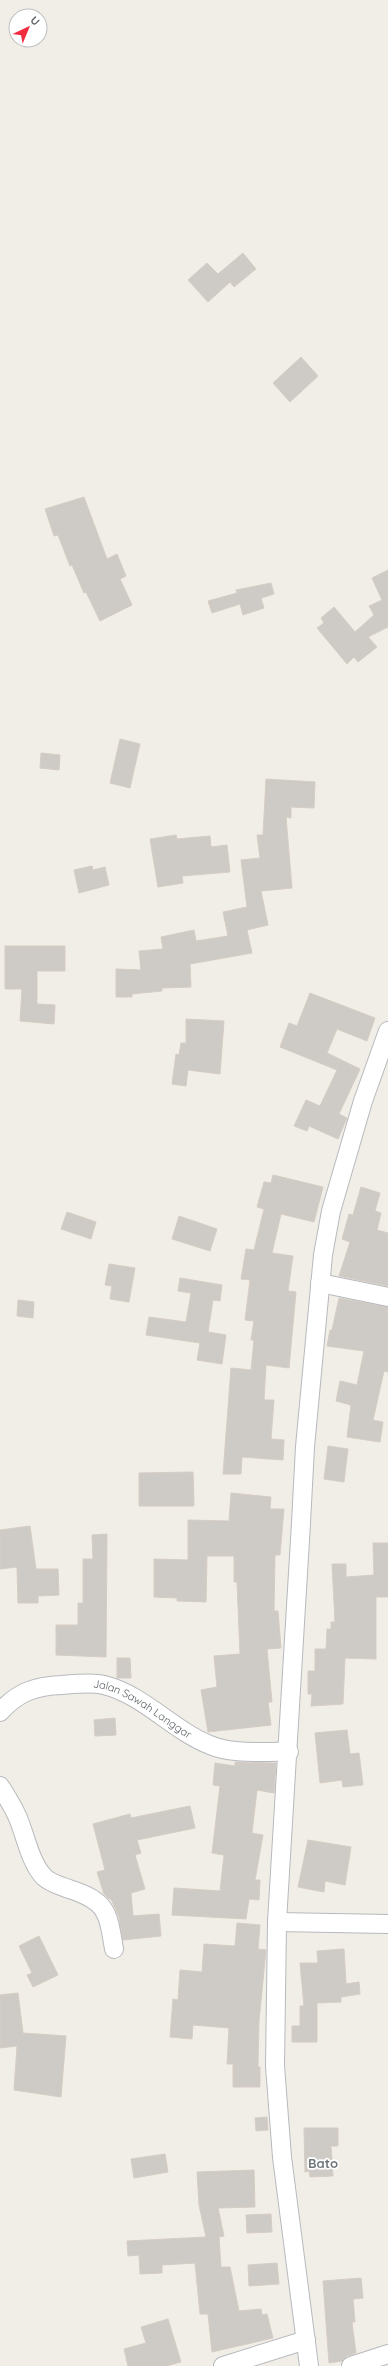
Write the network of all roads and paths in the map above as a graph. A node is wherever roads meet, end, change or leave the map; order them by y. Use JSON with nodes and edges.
{"nodes":[{"id":1,"x":388,"y":1030,"type":"edge"},
{"id":2,"x":320,"y":1283,"type":"junction"},
{"id":3,"x":388,"y":1297,"type":"edge"},
{"id":4,"x":0,"y":1712,"type":"edge"},
{"id":5,"x":289,"y":1752,"type":"junction"},
{"id":6,"x":0,"y":1786,"type":"edge"},
{"id":7,"x":277,"y":1922,"type":"junction"},
{"id":8,"x":388,"y":1924,"type":"edge"},
{"id":9,"x":114,"y":1949,"type":"dead end"},
{"id":10,"x":306,"y":2340,"type":"junction"},
{"id":11,"x":388,"y":2354,"type":"edge"},
{"id":12,"x":223,"y":2366,"type":"edge"},
{"id":13,"x":309,"y":2366,"type":"edge"},
{"id":14,"x":351,"y":2366,"type":"edge"}],
"edges":[{"from":1,"to":2,"type":"street"},
{"from":2,"to":3,"type":"street"},
{"from":2,"to":5,"type":"street"},
{"from":4,"to":5,"type":"street","name":"Jalan Sawah Langgar"},
{"from":5,"to":7,"type":"street"},
{"from":6,"to":9,"type":"street"},
{"from":7,"to":8,"type":"street"},
{"from":7,"to":10,"type":"street"},
{"from":10,"to":12,"type":"street"},
{"from":10,"to":13,"type":"street"},
{"from":11,"to":14,"type":"street"}]}
